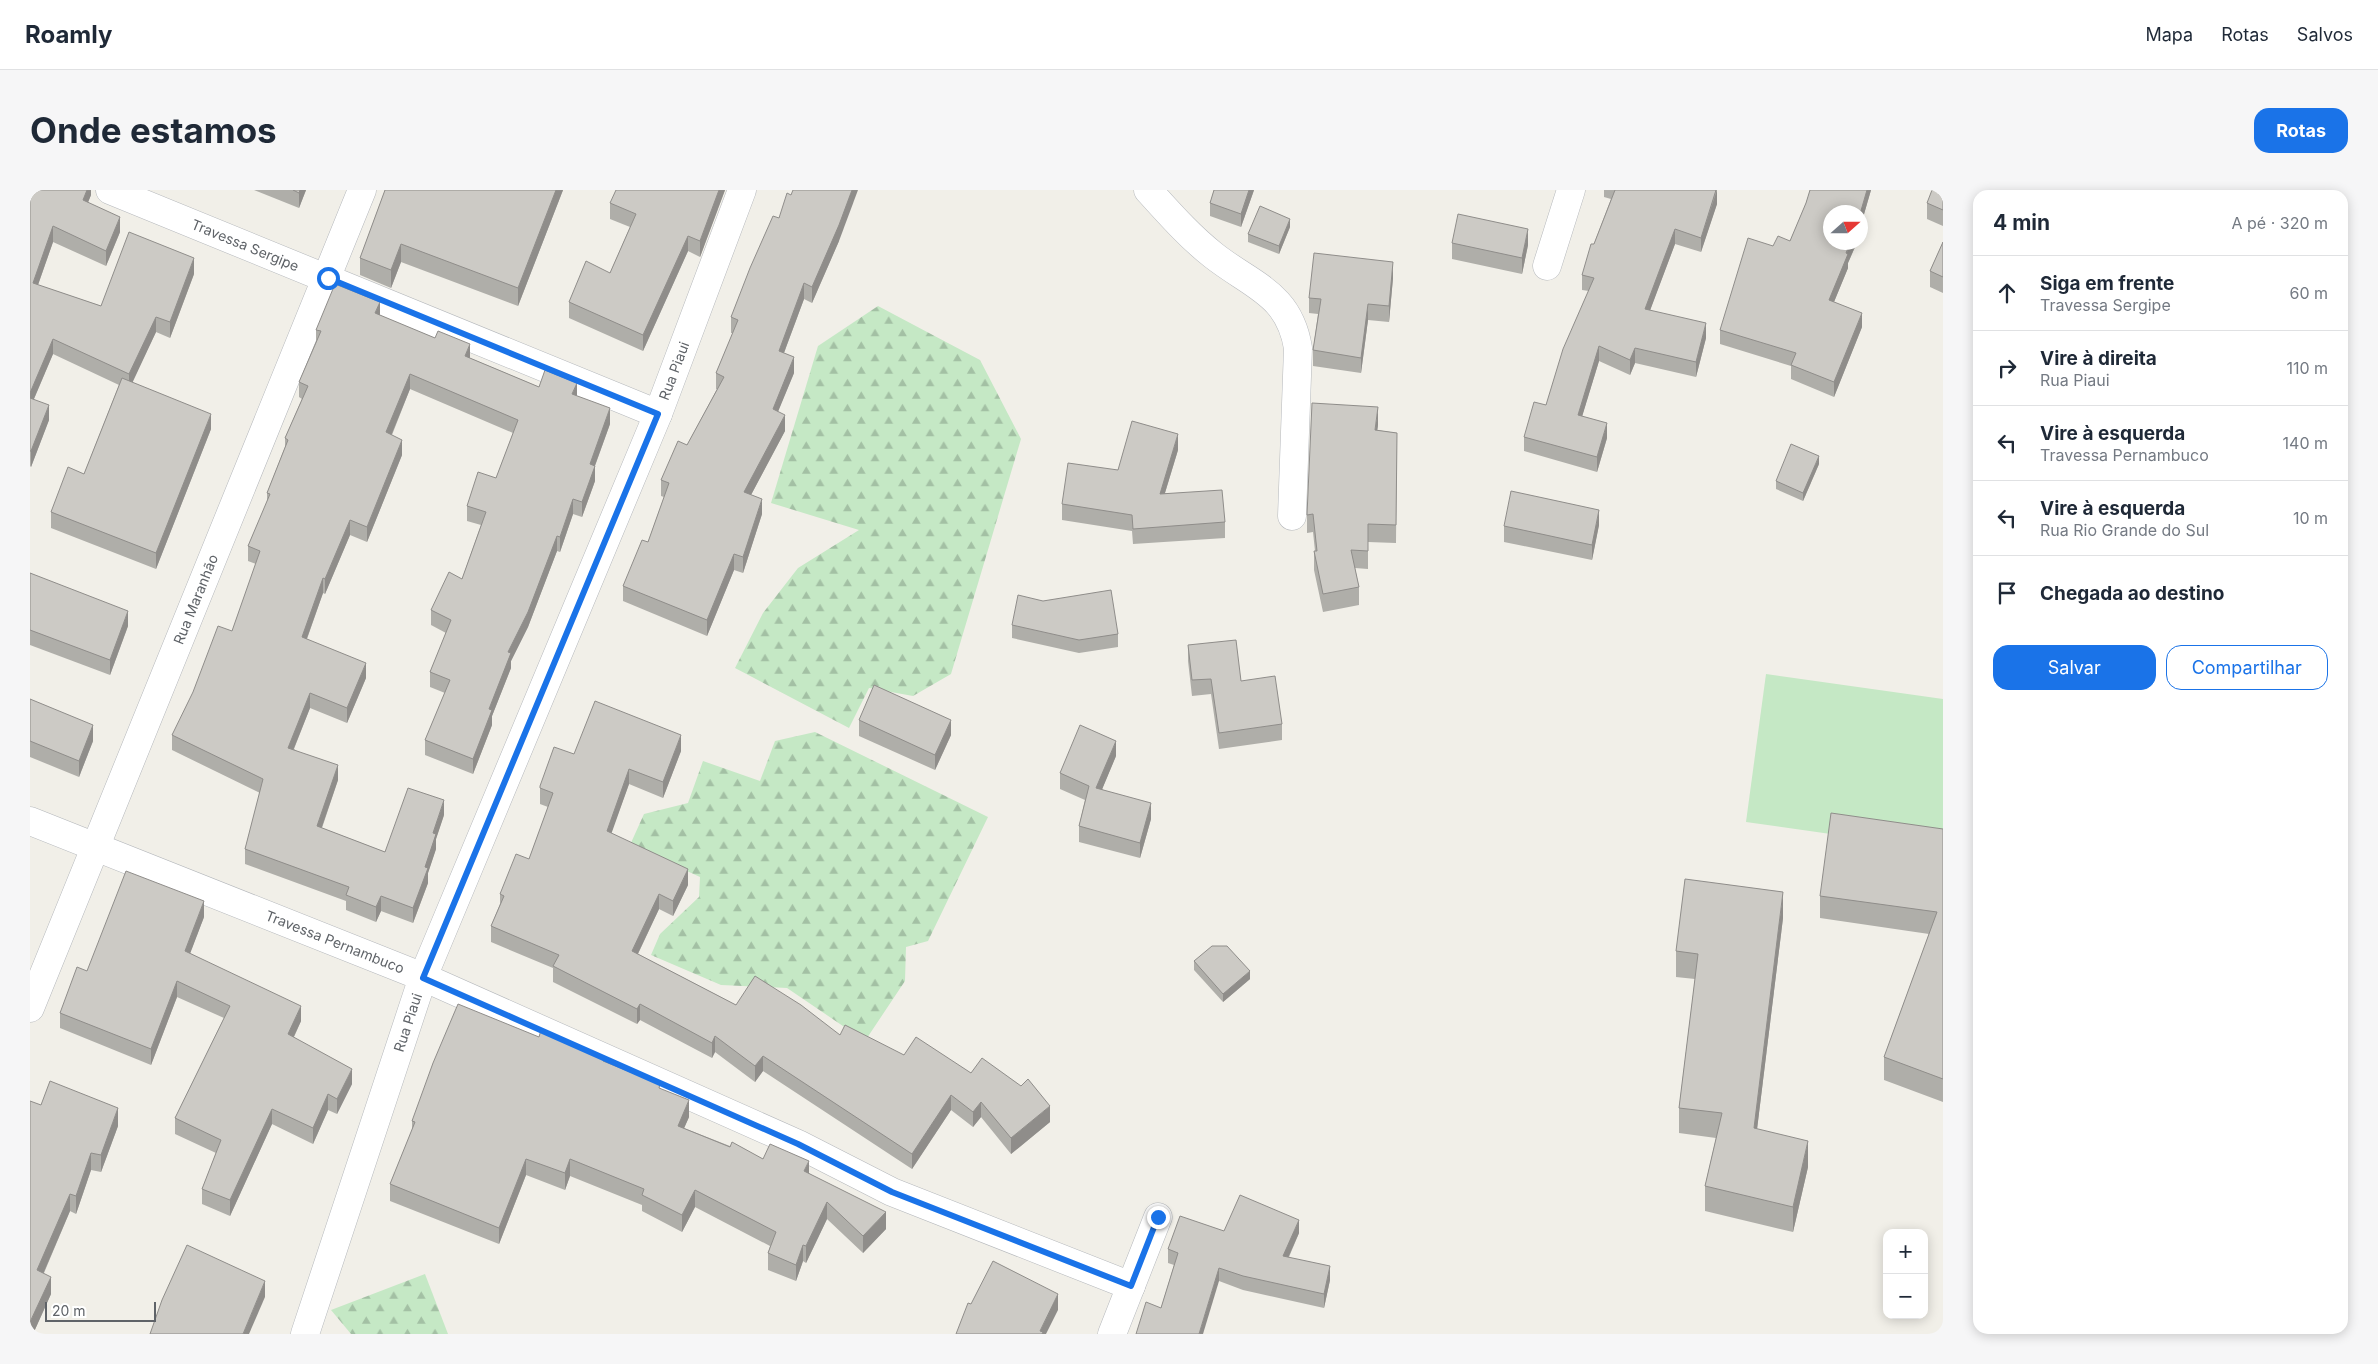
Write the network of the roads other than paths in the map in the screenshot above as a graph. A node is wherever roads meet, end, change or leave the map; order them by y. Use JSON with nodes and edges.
{"nodes":[{"id":1,"x":110,"y":190,"type":"edge"},
{"id":2,"x":362,"y":190,"type":"edge"},
{"id":3,"x":742,"y":190,"type":"edge"},
{"id":4,"x":1148,"y":190,"type":"edge"},
{"id":5,"x":1571,"y":190,"type":"edge"},
{"id":6,"x":1547,"y":266,"type":"dead end"},
{"id":7,"x":328,"y":278,"type":"junction"},
{"id":8,"x":658,"y":414,"type":"junction"},
{"id":9,"x":1292,"y":516,"type":"dead end"},
{"id":10,"x":30,"y":821,"type":"edge"},
{"id":11,"x":94,"y":847,"type":"junction"},
{"id":12,"x":423,"y":978,"type":"junction"},
{"id":13,"x":30,"y":1008,"type":"edge"},
{"id":14,"x":1158,"y":1217,"type":"dead end"},
{"id":15,"x":1131,"y":1286,"type":"junction"},
{"id":16,"x":305,"y":1334,"type":"edge"},
{"id":17,"x":1112,"y":1334,"type":"edge"}],
"edges":[{"from":1,"to":7,"type":"street","name":"Travessa Sergipe"},
{"from":2,"to":7,"type":"street","name":"Rua Maranhão"},
{"from":3,"to":8,"type":"street","name":"Rua Piaui"},
{"from":4,"to":9,"type":"street"},
{"from":5,"to":6,"type":"street"},
{"from":7,"to":8,"type":"street","name":"Travessa Sergipe"},
{"from":7,"to":11,"type":"street","name":"Rua Maranhão"},
{"from":8,"to":12,"type":"street","name":"Rua Piaui"},
{"from":10,"to":11,"type":"street","name":"Travessa Pernambuco"},
{"from":11,"to":12,"type":"street","name":"Travessa Pernambuco"},
{"from":11,"to":13,"type":"street","name":"Rua Maranhão"},
{"from":12,"to":15,"type":"street","name":"Travessa Pernambuco"},
{"from":12,"to":16,"type":"street","name":"Rua Piaui"},
{"from":14,"to":15,"type":"street"},
{"from":15,"to":17,"type":"street"}]}
